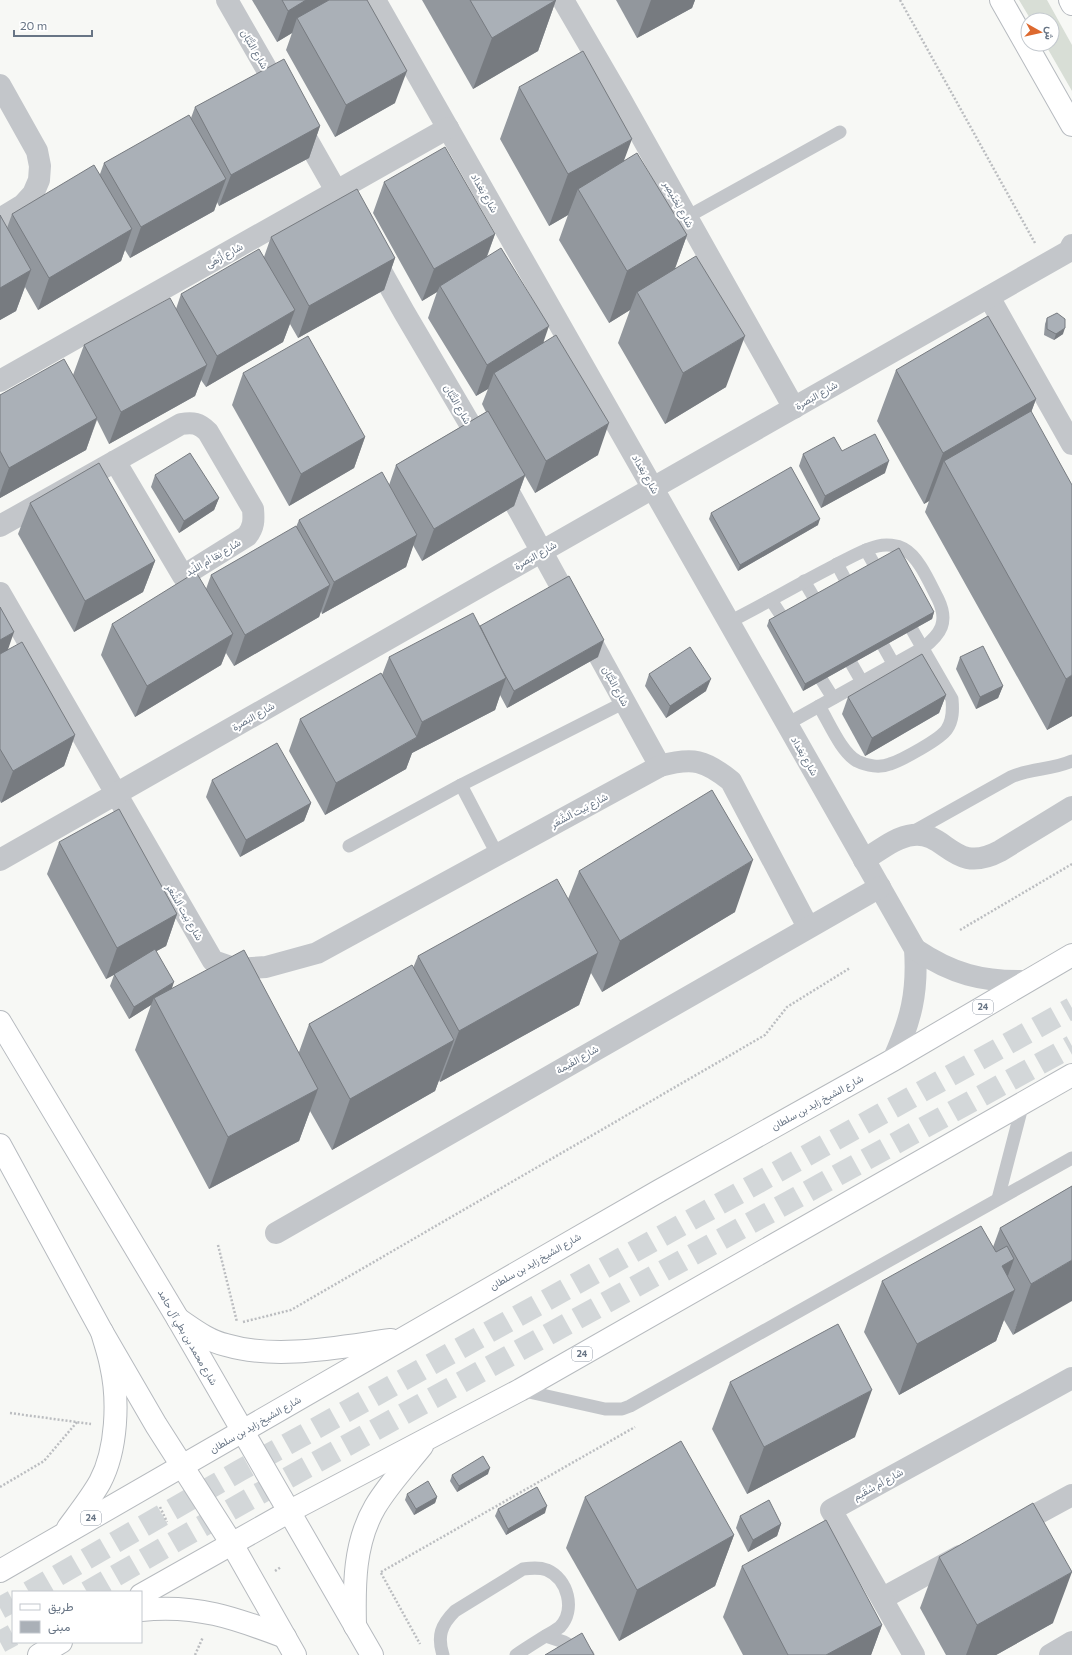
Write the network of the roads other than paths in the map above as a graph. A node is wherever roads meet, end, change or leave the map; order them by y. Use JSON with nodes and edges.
{"nodes":[{"id":1,"x":227,"y":0,"type":"edge"},
{"id":2,"x":375,"y":0,"type":"edge"},
{"id":3,"x":563,"y":0,"type":"edge"},
{"id":4,"x":1001,"y":0,"type":"edge"},
{"id":5,"x":1070,"y":0,"type":"edge"},
{"id":6,"x":1072,"y":4,"type":"edge"},
{"id":7,"x":0,"y":85,"type":"edge"},
{"id":8,"x":1072,"y":125,"type":"edge"},
{"id":9,"x":448,"y":128,"type":"junction"},
{"id":10,"x":840,"y":132,"type":"dead end"},
{"id":11,"x":337,"y":192,"type":"junction"},
{"id":12,"x":687,"y":217,"type":"junction"},
{"id":13,"x":0,"y":219,"type":"edge"},
{"id":14,"x":1071,"y":249,"type":"edge"},
{"id":15,"x":989,"y":297,"type":"junction"},
{"id":16,"x":0,"y":381,"type":"edge"},
{"id":17,"x":794,"y":408,"type":"junction"},
{"id":18,"x":1072,"y":444,"type":"edge"},
{"id":19,"x":115,"y":461,"type":"junction"},
{"id":20,"x":654,"y":488,"type":"junction"},
{"id":21,"x":0,"y":526,"type":"edge"},
{"id":22,"x":866,"y":550,"type":"junction"},
{"id":23,"x":542,"y":551,"type":"junction"},
{"id":24,"x":837,"y":564,"type":"junction"},
{"id":25,"x":804,"y":581,"type":"junction"},
{"id":26,"x":889,"y":589,"type":"edge"},
{"id":27,"x":0,"y":593,"type":"edge"},
{"id":28,"x":771,"y":600,"type":"junction"},
{"id":29,"x":896,"y":602,"type":"edge"},
{"id":30,"x":860,"y":604,"type":"edge"},
{"id":31,"x":867,"y":618,"type":"edge"},
{"id":32,"x":828,"y":621,"type":"edge"},
{"id":33,"x":730,"y":622,"type":"junction"},
{"id":34,"x":835,"y":635,"type":"edge"},
{"id":35,"x":796,"y":639,"type":"edge"},
{"id":36,"x":923,"y":648,"type":"junction"},
{"id":37,"x":804,"y":652,"type":"edge"},
{"id":38,"x":894,"y":664,"type":"junction"},
{"id":39,"x":862,"y":682,"type":"junction"},
{"id":40,"x":833,"y":698,"type":"junction"},
{"id":41,"x":625,"y":702,"type":"junction"},
{"id":42,"x":819,"y":706,"type":"junction"},
{"id":43,"x":787,"y":724,"type":"junction"},
{"id":44,"x":1072,"y":761,"type":"edge"},
{"id":45,"x":660,"y":766,"type":"junction"},
{"id":46,"x":461,"y":785,"type":"junction"},
{"id":47,"x":116,"y":794,"type":"junction"},
{"id":48,"x":1072,"y":807,"type":"edge"},
{"id":49,"x":902,"y":837,"type":"junction"},
{"id":50,"x":348,"y":846,"type":"dead end"},
{"id":51,"x":497,"y":854,"type":"junction"},
{"id":52,"x":0,"y":860,"type":"edge"},
{"id":53,"x":864,"y":860,"type":"junction"},
{"id":54,"x":880,"y":887,"type":"junction"},
{"id":55,"x":808,"y":927,"type":"junction"},
{"id":56,"x":915,"y":949,"type":"junction"},
{"id":57,"x":1072,"y":955,"type":"edge"},
{"id":58,"x":1027,"y":981,"type":"junction"},
{"id":59,"x":0,"y":1022,"type":"edge"},
{"id":60,"x":893,"y":1060,"type":"junction"},
{"id":61,"x":1072,"y":1075,"type":"edge"},
{"id":62,"x":1023,"y":1103,"type":"junction"},
{"id":63,"x":0,"y":1145,"type":"edge"},
{"id":64,"x":1072,"y":1158,"type":"edge"},
{"id":65,"x":998,"y":1200,"type":"junction"},
{"id":66,"x":276,"y":1233,"type":"dead end"},
{"id":67,"x":178,"y":1319,"type":"junction"},
{"id":68,"x":102,"y":1332,"type":"junction"},
{"id":69,"x":400,"y":1339,"type":"junction"},
{"id":70,"x":1072,"y":1378,"type":"edge"},
{"id":71,"x":520,"y":1390,"type":"junction"},
{"id":72,"x":243,"y":1430,"type":"junction"},
{"id":73,"x":426,"y":1440,"type":"junction"},
{"id":74,"x":182,"y":1466,"type":"junction"},
{"id":75,"x":1072,"y":1495,"type":"edge"},
{"id":76,"x":290,"y":1512,"type":"junction"},
{"id":77,"x":63,"y":1535,"type":"junction"},
{"id":78,"x":232,"y":1544,"type":"junction"},
{"id":79,"x":0,"y":1571,"type":"edge"},
{"id":80,"x":142,"y":1594,"type":"edge"},
{"id":81,"x":883,"y":1598,"type":"junction"},
{"id":82,"x":142,"y":1610,"type":"edge"},
{"id":83,"x":355,"y":1626,"type":"junction"},
{"id":84,"x":546,"y":1636,"type":"junction"},
{"id":85,"x":1072,"y":1642,"type":"edge"},
{"id":86,"x":59,"y":1643,"type":"edge"},
{"id":87,"x":290,"y":1646,"type":"edge"},
{"id":88,"x":39,"y":1655,"type":"edge"},
{"id":89,"x":372,"y":1655,"type":"edge"},
{"id":90,"x":443,"y":1655,"type":"edge"},
{"id":91,"x":516,"y":1655,"type":"edge"},
{"id":92,"x":588,"y":1655,"type":"edge"},
{"id":93,"x":914,"y":1655,"type":"edge"},
{"id":94,"x":1050,"y":1655,"type":"edge"}],
"edges":[{"from":1,"to":11,"type":"street","name":"شارع التَّبَّان"},
{"from":2,"to":9,"type":"street","name":"شارع بَغداد"},
{"from":3,"to":12,"type":"street","name":"شارع لِخنَيصِر"},
{"from":4,"to":8,"type":"main road"},
{"from":5,"to":6,"type":"main road"},
{"from":7,"to":13,"type":"street"},
{"from":9,"to":11,"type":"street","name":"شارع أَزْهَى"},
{"from":9,"to":20,"type":"street","name":"شارع بَغداد"},
{"from":10,"to":12,"type":"lane"},
{"from":11,"to":16,"type":"street","name":"شارع أَزْهَى"},
{"from":11,"to":23,"type":"street","name":"شارع التَّبَّان"},
{"from":12,"to":17,"type":"street","name":"شارع لِخنَيصِر"},
{"from":14,"to":15,"type":"street","name":"شارع البَصرة"},
{"from":15,"to":17,"type":"street","name":"شارع البَصرة"},
{"from":15,"to":18,"type":"street"},
{"from":17,"to":20,"type":"street","name":"شارع البَصرة"},
{"from":19,"to":19,"type":"street","name":"شارع نِقا أم اللِّبَد"},
{"from":19,"to":21,"type":"street","name":"شارع نِقا أم اللِّبَد"},
{"from":20,"to":23,"type":"street","name":"شارع البَصرة"},
{"from":20,"to":33,"type":"street","name":"شارع بَغداد"},
{"from":22,"to":24,"type":"lane"},
{"from":22,"to":26,"type":"lane"},
{"from":22,"to":36,"type":"lane"},
{"from":23,"to":41,"type":"street","name":"شارع التَّبَّان"},
{"from":23,"to":47,"type":"street","name":"شارع البَصرة"},
{"from":24,"to":25,"type":"lane"},
{"from":24,"to":30,"type":"lane"},
{"from":25,"to":28,"type":"lane"},
{"from":25,"to":32,"type":"lane"},
{"from":27,"to":47,"type":"street","name":"شارع بَيت اَلشَّعَر"},
{"from":28,"to":33,"type":"lane"},
{"from":28,"to":35,"type":"lane"},
{"from":29,"to":36,"type":"lane"},
{"from":31,"to":38,"type":"lane"},
{"from":33,"to":43,"type":"street","name":"شارع بَغداد"},
{"from":34,"to":39,"type":"lane"},
{"from":36,"to":38,"type":"lane"},
{"from":36,"to":42,"type":"lane"},
{"from":37,"to":40,"type":"lane"},
{"from":38,"to":39,"type":"lane"},
{"from":39,"to":40,"type":"lane"},
{"from":40,"to":42,"type":"lane"},
{"from":41,"to":45,"type":"street","name":"شارع التَّبَّان"},
{"from":41,"to":46,"type":"lane"},
{"from":42,"to":43,"type":"lane"},
{"from":43,"to":53,"type":"street","name":"شارع بَغداد"},
{"from":44,"to":49,"type":"lane"},
{"from":45,"to":51,"type":"street","name":"شارع بَيت اَلشَّعَر"},
{"from":45,"to":55,"type":"street"},
{"from":46,"to":50,"type":"lane"},
{"from":46,"to":51,"type":"lane"},
{"from":47,"to":51,"type":"street","name":"شارع بَيت اَلشَّعَر"},
{"from":47,"to":52,"type":"street","name":"شارع البَصرة"},
{"from":48,"to":49,"type":"street"},
{"from":49,"to":53,"type":"street"},
{"from":53,"to":54,"type":"street","name":"شارع بَغداد"},
{"from":54,"to":55,"type":"street","name":"شارع الفَيمة"},
{"from":54,"to":56,"type":"street","name":"شارع بَغداد"},
{"from":55,"to":66,"type":"street","name":"شارع الفَيمة"},
{"from":56,"to":58,"type":"street","name":"شارع بَغداد"},
{"from":56,"to":60,"type":"street","name":"شارع بَغداد"},
{"from":57,"to":58,"type":"main road","name":"شارع الشيخ زايد بن سلطان","number":"24"},
{"from":58,"to":60,"type":"main road","name":"شارع الشيخ زايد بن سلطان","number":"24"},
{"from":59,"to":67,"type":"main road","name":"شارع محمد بن بطي آل حامد"},
{"from":60,"to":69,"type":"main road","name":"شارع الشيخ زايد بن سلطان","number":"24"},
{"from":61,"to":62,"type":"main road","number":"24"},
{"from":62,"to":65,"type":"lane"},
{"from":62,"to":71,"type":"main road","number":"24"},
{"from":63,"to":68,"type":"main road"},
{"from":64,"to":65,"type":"lane"},
{"from":65,"to":71,"type":"lane"},
{"from":67,"to":69,"type":"main road"},
{"from":67,"to":72,"type":"main road","name":"شارع محمد بن بطي آل حامد"},
{"from":68,"to":74,"type":"main road"},
{"from":68,"to":77,"type":"main road"},
{"from":69,"to":72,"type":"main road","name":"شارع الشيخ زايد بن سلطان","number":"24"},
{"from":70,"to":81,"type":"street","name":"شارع أم سُقَيم"},
{"from":71,"to":73,"type":"main road","number":"24"},
{"from":72,"to":74,"type":"main road","name":"شارع الشيخ زايد بن سلطان","number":"24"},
{"from":72,"to":76,"type":"main road","name":"شارع محمد بن بطي آل حامد"},
{"from":73,"to":76,"type":"main road","number":"24"},
{"from":73,"to":83,"type":"main road"},
{"from":74,"to":77,"type":"main road","name":"شارع الشيخ زايد بن سلطان","number":"24"},
{"from":74,"to":78,"type":"main road"},
{"from":75,"to":81,"type":"street"},
{"from":76,"to":78,"type":"main road","number":"24"},
{"from":76,"to":83,"type":"main road","name":"شارع محمد بن بطي آل حامد"},
{"from":77,"to":79,"type":"main road","name":"شارع الشيخ زايد بن سلطان","number":"24"},
{"from":78,"to":80,"type":"main road","number":"24"},
{"from":78,"to":87,"type":"main road"},
{"from":81,"to":93,"type":"street","name":"شارع أم سُقَيم"},
{"from":82,"to":87,"type":"main road"},
{"from":83,"to":89,"type":"main road","name":"شارع محمد بن بطي آل حامد"},
{"from":84,"to":90,"type":"lane"},
{"from":84,"to":91,"type":"lane"},
{"from":84,"to":92,"type":"lane"},
{"from":85,"to":94,"type":"street"},
{"from":86,"to":88,"type":"main road"}]}
